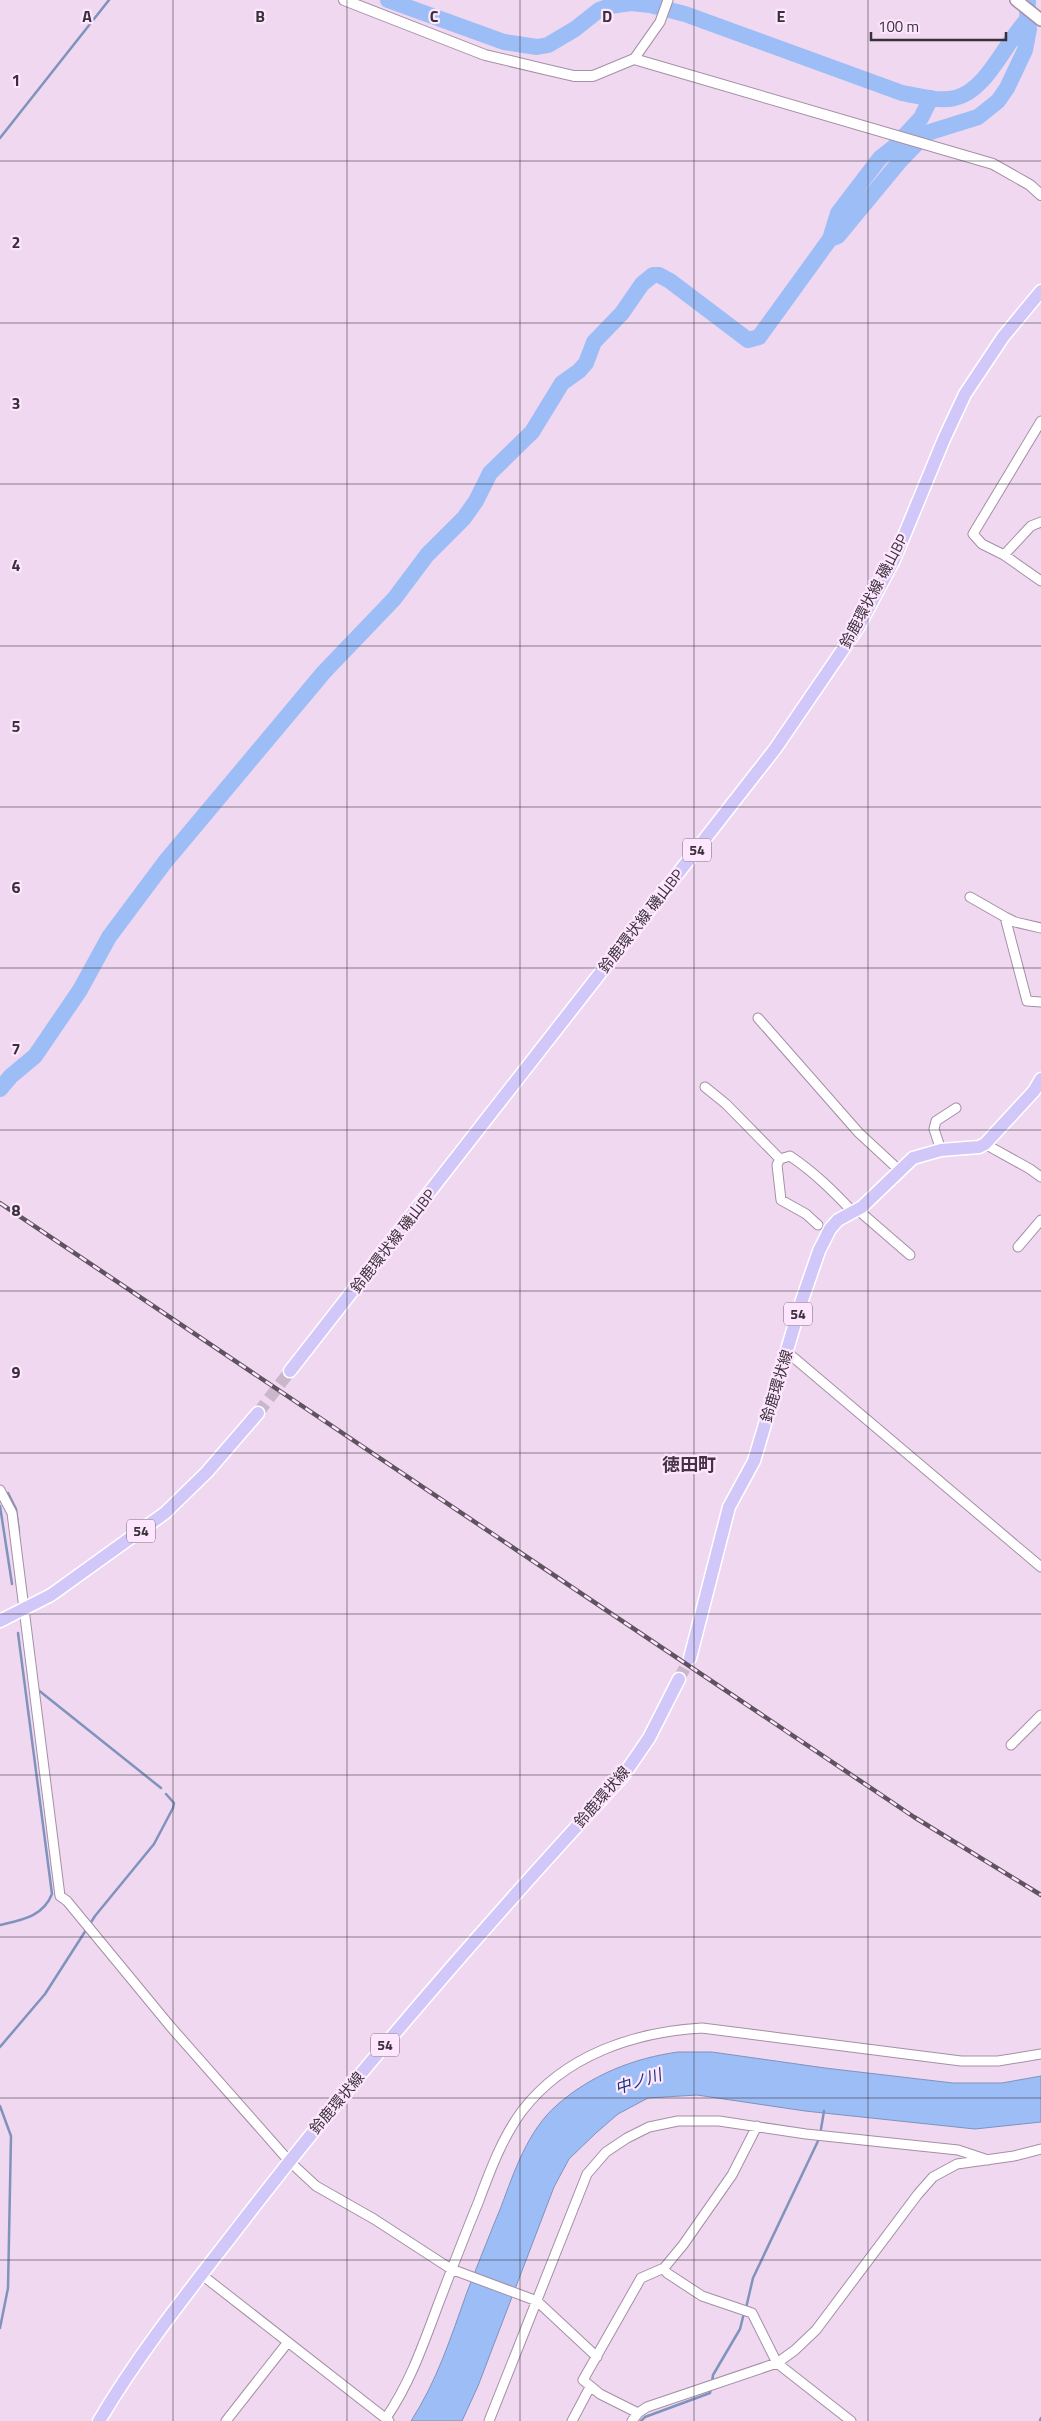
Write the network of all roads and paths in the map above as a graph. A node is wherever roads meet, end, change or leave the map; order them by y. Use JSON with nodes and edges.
{"nodes":[{"id":1,"x":344,"y":0,"type":"edge"},
{"id":2,"x":668,"y":0,"type":"edge"},
{"id":3,"x":1016,"y":0,"type":"edge"},
{"id":4,"x":1041,"y":20,"type":"edge"},
{"id":5,"x":634,"y":60,"type":"junction"},
{"id":6,"x":1041,"y":195,"type":"edge"},
{"id":7,"x":1041,"y":291,"type":"edge"},
{"id":8,"x":1041,"y":421,"type":"edge"},
{"id":9,"x":1041,"y":522,"type":"edge"},
{"id":10,"x":1004,"y":555,"type":"junction"},
{"id":11,"x":1041,"y":581,"type":"edge"},
{"id":12,"x":970,"y":897,"type":"dead end"},
{"id":13,"x":1005,"y":917,"type":"junction"},
{"id":14,"x":1041,"y":928,"type":"edge"},
{"id":15,"x":1041,"y":1002,"type":"edge"},
{"id":16,"x":758,"y":1018,"type":"dead end"},
{"id":17,"x":1041,"y":1079,"type":"edge"},
{"id":18,"x":705,"y":1087,"type":"dead end"},
{"id":19,"x":956,"y":1108,"type":"dead end"},
{"id":20,"x":985,"y":1144,"type":"junction"},
{"id":21,"x":941,"y":1150,"type":"junction"},
{"id":22,"x":780,"y":1159,"type":"junction"},
{"id":23,"x":899,"y":1170,"type":"junction"},
{"id":24,"x":1041,"y":1177,"type":"edge"},
{"id":25,"x":856,"y":1211,"type":"junction"},
{"id":26,"x":1041,"y":1220,"type":"edge"},
{"id":27,"x":818,"y":1226,"type":"dead end"},
{"id":28,"x":1018,"y":1247,"type":"dead end"},
{"id":29,"x":910,"y":1255,"type":"dead end"},
{"id":30,"x":787,"y":1352,"type":"junction"},
{"id":31,"x":290,"y":1371,"type":"tunnel mouth"},
{"id":32,"x":258,"y":1413,"type":"tunnel mouth"},
{"id":33,"x":0,"y":1490,"type":"edge"},
{"id":34,"x":1041,"y":1568,"type":"edge"},
{"id":35,"x":23,"y":1609,"type":"junction"},
{"id":36,"x":0,"y":1621,"type":"edge"},
{"id":37,"x":690,"y":1658,"type":"tunnel mouth"},
{"id":38,"x":679,"y":1679,"type":"tunnel mouth"},
{"id":39,"x":1041,"y":1715,"type":"edge"},
{"id":40,"x":1011,"y":1745,"type":"dead end"},
{"id":41,"x":1041,"y":2054,"type":"edge"},
{"id":42,"x":757,"y":2126,"type":"junction"},
{"id":43,"x":1041,"y":2150,"type":"edge"},
{"id":44,"x":988,"y":2160,"type":"junction"},
{"id":45,"x":289,"y":2161,"type":"junction"},
{"id":46,"x":664,"y":2268,"type":"junction"},
{"id":47,"x":453,"y":2270,"type":"junction"},
{"id":48,"x":202,"y":2275,"type":"junction"},
{"id":49,"x":537,"y":2301,"type":"junction"},
{"id":50,"x":288,"y":2342,"type":"junction"},
{"id":51,"x":596,"y":2357,"type":"junction"},
{"id":52,"x":777,"y":2363,"type":"junction"},
{"id":53,"x":590,"y":2387,"type":"junction"},
{"id":54,"x":635,"y":2417,"type":"edge"},
{"id":55,"x":388,"y":2419,"type":"edge"},
{"id":56,"x":99,"y":2421,"type":"edge"},
{"id":57,"x":226,"y":2421,"type":"edge"},
{"id":58,"x":489,"y":2421,"type":"edge"},
{"id":59,"x":572,"y":2421,"type":"edge"},
{"id":60,"x":851,"y":2421,"type":"edge"}],
"edges":[{"from":1,"to":5,"type":"street"},
{"from":2,"to":5,"type":"street"},
{"from":3,"to":4,"type":"main road"},
{"from":5,"to":6,"type":"street"},
{"from":7,"to":31,"type":"main road","name":"鈴鹿環状線 磯山BP","number":"54"},
{"from":8,"to":10,"type":"street"},
{"from":9,"to":10,"type":"street"},
{"from":10,"to":11,"type":"street"},
{"from":12,"to":13,"type":"street"},
{"from":13,"to":14,"type":"street"},
{"from":13,"to":15,"type":"street"},
{"from":16,"to":23,"type":"street"},
{"from":17,"to":20,"type":"main road"},
{"from":18,"to":22,"type":"street"},
{"from":19,"to":21,"type":"street"},
{"from":20,"to":21,"type":"main road","name":"鈴鹿環状線","number":"54"},
{"from":20,"to":24,"type":"street"},
{"from":21,"to":23,"type":"main road","name":"鈴鹿環状線","number":"54"},
{"from":22,"to":25,"type":"street"},
{"from":22,"to":27,"type":"street"},
{"from":23,"to":25,"type":"main road","name":"鈴鹿環状線","number":"54"},
{"from":25,"to":29,"type":"street"},
{"from":25,"to":30,"type":"main road","name":"鈴鹿環状線","number":"54"},
{"from":26,"to":28,"type":"street"},
{"from":30,"to":34,"type":"street"},
{"from":30,"to":37,"type":"main road","name":"鈴鹿環状線","number":"54"},
{"from":32,"to":35,"type":"main road","number":"54"},
{"from":33,"to":35,"type":"street"},
{"from":35,"to":36,"type":"main road","number":"54"},
{"from":35,"to":45,"type":"street"},
{"from":38,"to":45,"type":"main road","name":"鈴鹿環状線","number":"54"},
{"from":39,"to":40,"type":"street"},
{"from":41,"to":47,"type":"street"},
{"from":42,"to":44,"type":"street"},
{"from":42,"to":46,"type":"street"},
{"from":42,"to":49,"type":"street"},
{"from":43,"to":44,"type":"street"},
{"from":44,"to":52,"type":"street"},
{"from":45,"to":47,"type":"street"},
{"from":45,"to":48,"type":"main road","name":"鈴鹿環状線","number":"54"},
{"from":46,"to":51,"type":"street"},
{"from":46,"to":52,"type":"street"},
{"from":47,"to":49,"type":"street"},
{"from":47,"to":55,"type":"street"},
{"from":48,"to":50,"type":"street"},
{"from":48,"to":56,"type":"main road","name":"鈴鹿環状線","number":"54"},
{"from":49,"to":51,"type":"street"},
{"from":49,"to":58,"type":"street"},
{"from":50,"to":55,"type":"street"},
{"from":50,"to":57,"type":"street"},
{"from":51,"to":53,"type":"street"},
{"from":52,"to":54,"type":"street"},
{"from":52,"to":60,"type":"street"},
{"from":53,"to":54,"type":"street"},
{"from":53,"to":59,"type":"street"}]}
